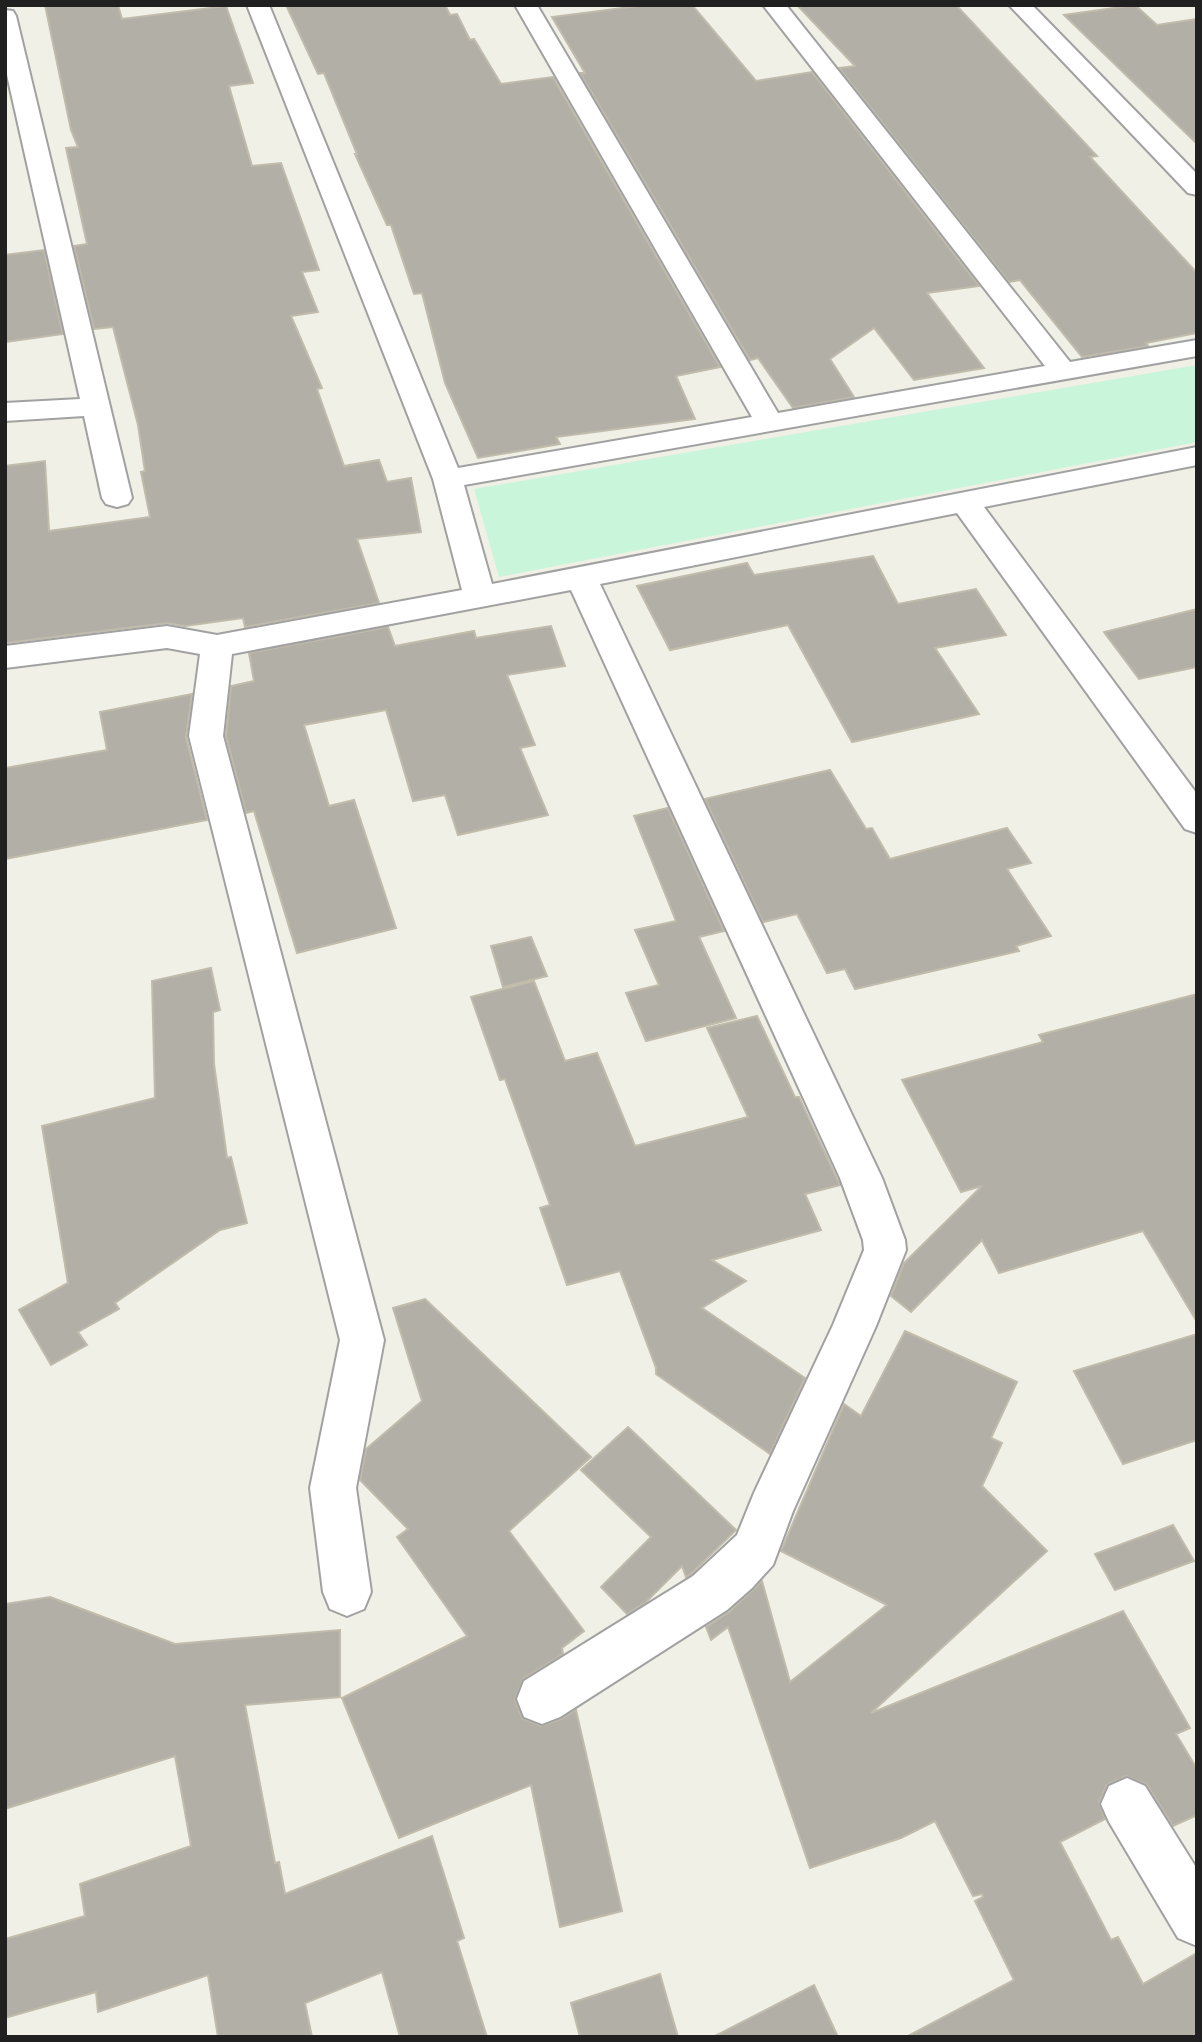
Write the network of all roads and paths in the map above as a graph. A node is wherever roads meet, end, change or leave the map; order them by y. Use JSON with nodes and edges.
{"nodes":[{"id":1,"x":258,"y":5,"type":"edge"},
{"id":2,"x":526,"y":5,"type":"edge"},
{"id":3,"x":774,"y":5,"type":"edge"},
{"id":4,"x":1020,"y":5,"type":"edge"},
{"id":5,"x":5,"y":16,"type":"edge"},
{"id":6,"x":1197,"y":188,"type":"edge"},
{"id":7,"x":1197,"y":348,"type":"edge"},
{"id":8,"x":1062,"y":370,"type":"junction"},
{"id":9,"x":96,"y":407,"type":"junction"},
{"id":10,"x":5,"y":412,"type":"edge"},
{"id":11,"x":769,"y":422,"type":"junction"},
{"id":12,"x":1197,"y":456,"type":"edge"},
{"id":13,"x":448,"y":479,"type":"junction"},
{"id":14,"x":117,"y":498,"type":"dead end"},
{"id":15,"x":965,"y":502,"type":"junction"},
{"id":16,"x":580,"y":578,"type":"junction"},
{"id":17,"x":480,"y":597,"type":"junction"},
{"id":18,"x":217,"y":646,"type":"junction"},
{"id":19,"x":5,"y":657,"type":"edge"},
{"id":20,"x":1197,"y":820,"type":"edge"},
{"id":21,"x":347,"y":1592,"type":"dead end"},
{"id":22,"x":542,"y":1699,"type":"dead end"},
{"id":23,"x":1128,"y":1804,"type":"dead end"},
{"id":24,"x":1197,"y":1919,"type":"edge"}],
"edges":[{"from":1,"to":13,"type":"street"},
{"from":2,"to":11,"type":"street"},
{"from":3,"to":8,"type":"street"},
{"from":4,"to":6,"type":"street"},
{"from":5,"to":9,"type":"street"},
{"from":7,"to":8,"type":"street"},
{"from":8,"to":11,"type":"street"},
{"from":9,"to":10,"type":"street"},
{"from":9,"to":14,"type":"street"},
{"from":11,"to":13,"type":"street"},
{"from":12,"to":15,"type":"street"},
{"from":13,"to":17,"type":"street"},
{"from":15,"to":16,"type":"street"},
{"from":15,"to":20,"type":"street"},
{"from":16,"to":17,"type":"street"},
{"from":16,"to":22,"type":"street"},
{"from":17,"to":18,"type":"street"},
{"from":18,"to":19,"type":"street"},
{"from":18,"to":21,"type":"street"},
{"from":23,"to":24,"type":"street"}]}
